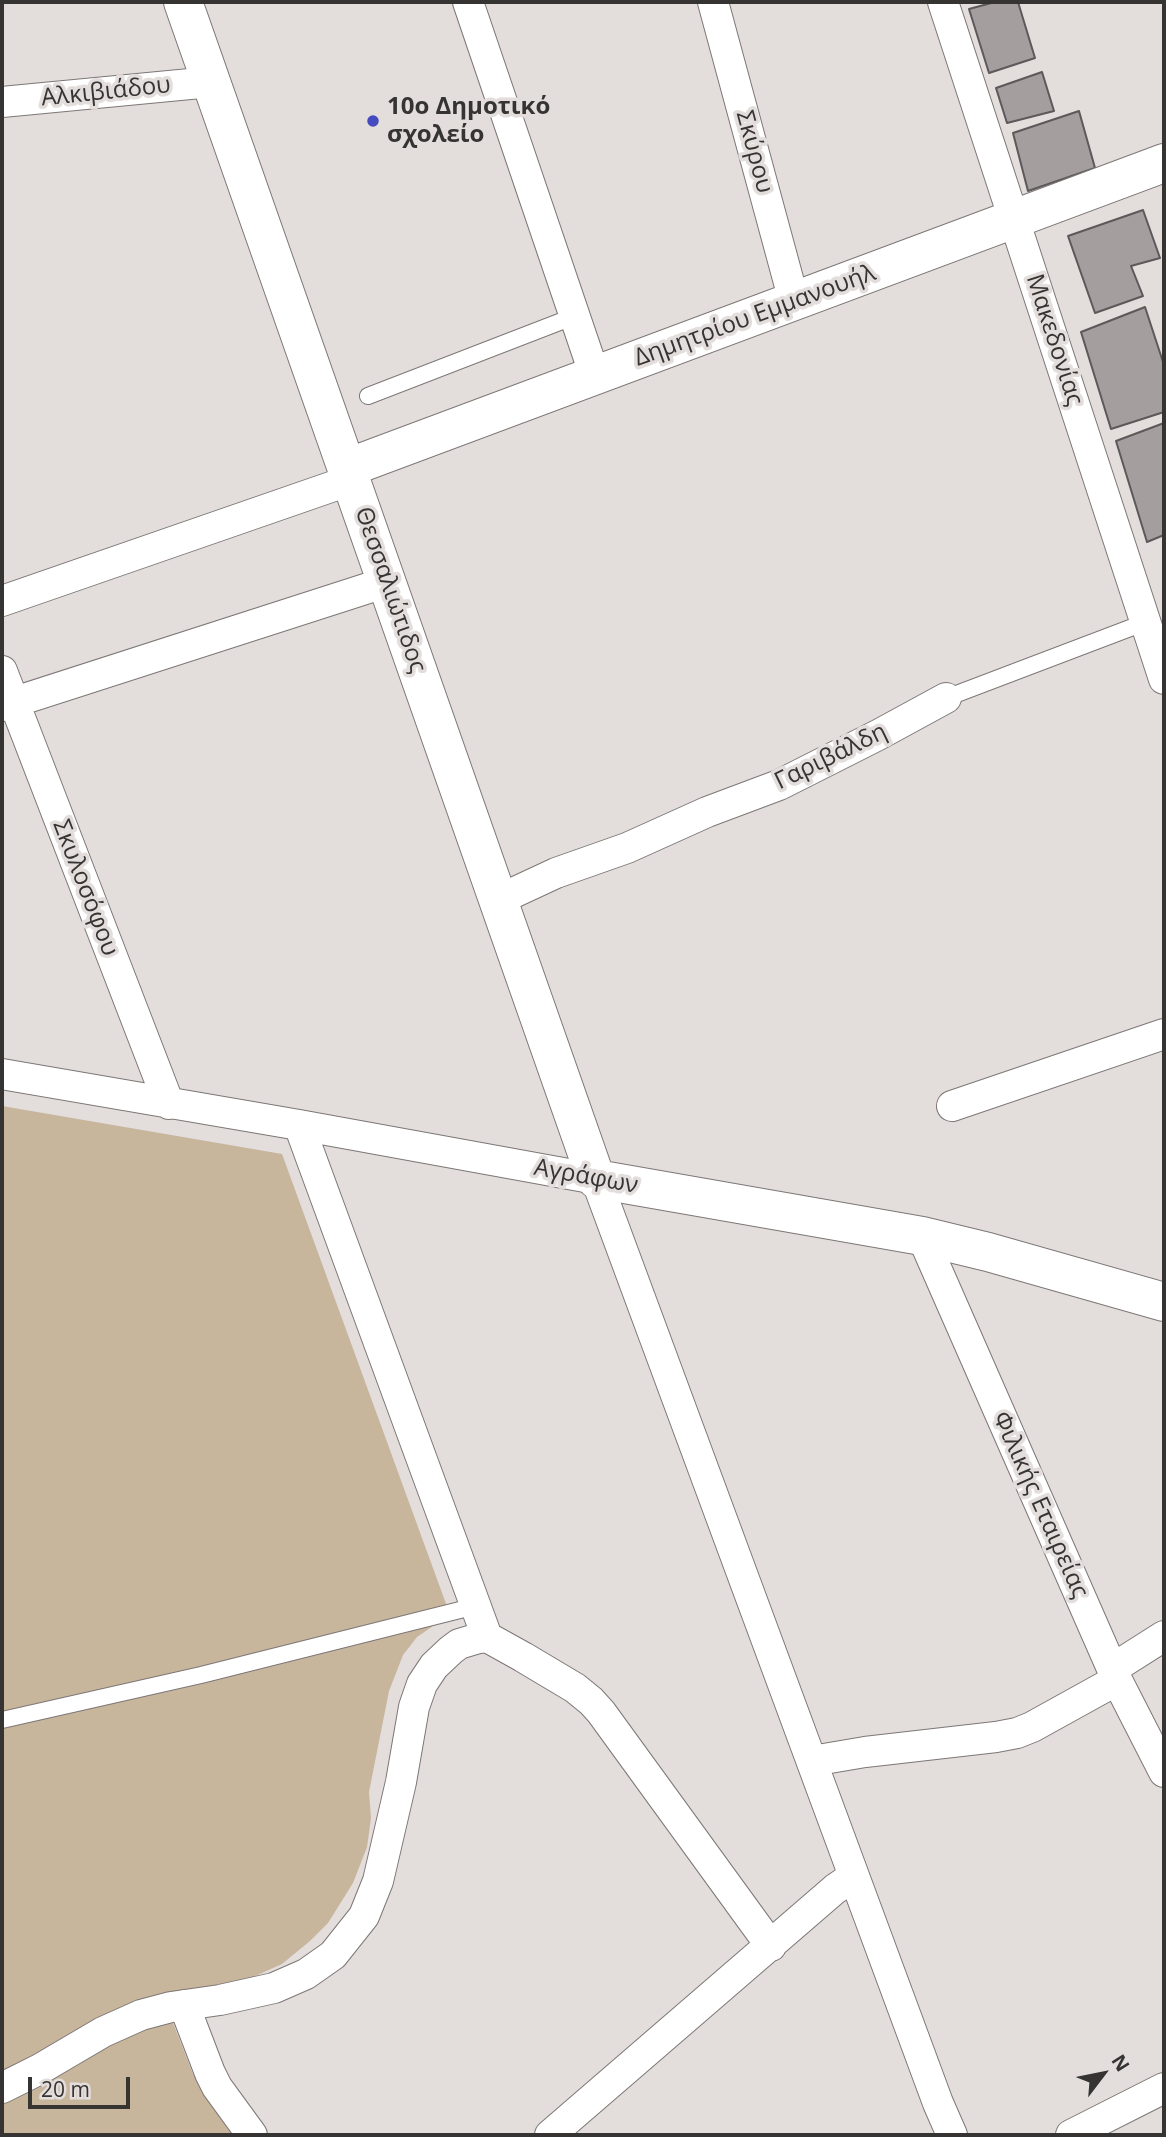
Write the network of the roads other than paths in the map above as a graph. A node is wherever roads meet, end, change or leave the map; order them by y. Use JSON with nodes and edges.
{"nodes":[{"id":1,"x":183,"y":2,"type":"edge"},
{"id":2,"x":468,"y":2,"type":"edge"},
{"id":3,"x":713,"y":2,"type":"edge"},
{"id":4,"x":943,"y":2,"type":"edge"},
{"id":5,"x":211,"y":82,"type":"junction"},
{"id":6,"x":2,"y":102,"type":"edge"},
{"id":7,"x":1164,"y":163,"type":"edge"},
{"id":8,"x":1015,"y":219,"type":"junction"},
{"id":9,"x":794,"y":301,"type":"junction"},
{"id":10,"x":575,"y":316,"type":"junction"},
{"id":11,"x":595,"y":376,"type":"junction"},
{"id":12,"x":368,"y":396,"type":"dead end"},
{"id":13,"x":349,"y":474,"type":"junction"},
{"id":14,"x":387,"y":582,"type":"junction"},
{"id":15,"x":2,"y":601,"type":"edge"},
{"id":16,"x":1155,"y":618,"type":"edge"},
{"id":17,"x":2,"y":671,"type":"edge"},
{"id":18,"x":1164,"y":679,"type":"edge"},
{"id":19,"x":946,"y":698,"type":"joint"},
{"id":20,"x":8,"y":704,"type":"edge"},
{"id":21,"x":498,"y":900,"type":"junction"},
{"id":22,"x":1164,"y":1034,"type":"edge"},
{"id":23,"x":2,"y":1074,"type":"edge"},
{"id":24,"x":169,"y":1104,"type":"junction"},
{"id":25,"x":952,"y":1107,"type":"dead end"},
{"id":26,"x":299,"y":1125,"type":"junction"},
{"id":27,"x":596,"y":1179,"type":"junction"},
{"id":28,"x":922,"y":1236,"type":"junction"},
{"id":29,"x":1164,"y":1302,"type":"edge"},
{"id":30,"x":475,"y":1606,"type":"junction"},
{"id":31,"x":1164,"y":1636,"type":"edge"},
{"id":32,"x":487,"y":1637,"type":"junction"},
{"id":33,"x":1114,"y":1674,"type":"junction"},
{"id":34,"x":2,"y":1720,"type":"edge"},
{"id":35,"x":812,"y":1761,"type":"junction"},
{"id":36,"x":1164,"y":1772,"type":"edge"},
{"id":37,"x":854,"y":1876,"type":"junction"},
{"id":38,"x":771,"y":1946,"type":"junction"},
{"id":39,"x":184,"y":2005,"type":"junction"},
{"id":40,"x":2,"y":2088,"type":"edge"},
{"id":41,"x":1164,"y":2088,"type":"edge"},
{"id":42,"x":253,"y":2135,"type":"edge"},
{"id":43,"x":550,"y":2135,"type":"edge"},
{"id":44,"x":952,"y":2135,"type":"edge"},
{"id":45,"x":1071,"y":2135,"type":"edge"}],
"edges":[{"from":1,"to":5,"type":"street","name":"Θεσσαλιώτιδος"},
{"from":2,"to":10,"type":"street"},
{"from":3,"to":9,"type":"street","name":"Σκύρου"},
{"from":4,"to":8,"type":"street","name":"Μακεδονίας"},
{"from":5,"to":6,"type":"street","name":"Αλκιβιάδου"},
{"from":5,"to":13,"type":"street","name":"Θεσσαλιώτιδος"},
{"from":7,"to":8,"type":"street","name":"Δημητρίου Εμμανουήλ"},
{"from":8,"to":9,"type":"street","name":"Δημητρίου Εμμανουήλ"},
{"from":8,"to":16,"type":"street","name":"Μακεδονίας"},
{"from":9,"to":11,"type":"street","name":"Δημητρίου Εμμανουήλ"},
{"from":10,"to":11,"type":"street"},
{"from":10,"to":12,"type":"lane"},
{"from":11,"to":13,"type":"street","name":"Δημητρίου Εμμανουήλ"},
{"from":13,"to":14,"type":"street","name":"Θεσσαλιώτιδος"},
{"from":13,"to":15,"type":"street"},
{"from":14,"to":20,"type":"street"},
{"from":14,"to":21,"type":"street","name":"Θεσσαλιώτιδος"},
{"from":16,"to":18,"type":"street","name":"Μακεδονίας"},
{"from":16,"to":19,"type":"lane","name":"Γαριβάλδη"},
{"from":17,"to":20,"type":"street","name":"Σκυλοσόφου"},
{"from":19,"to":21,"type":"street","name":"Γαριβάλδη"},
{"from":20,"to":24,"type":"street","name":"Σκυλοσόφου"},
{"from":21,"to":27,"type":"street","name":"Θεσσαλιώτιδος"},
{"from":22,"to":25,"type":"street"},
{"from":23,"to":24,"type":"street","name":"Αγράφων"},
{"from":24,"to":26,"type":"street","name":"Αγράφων"},
{"from":26,"to":27,"type":"street","name":"Αγράφων"},
{"from":26,"to":30,"type":"street"},
{"from":27,"to":28,"type":"street","name":"Αγράφων"},
{"from":27,"to":35,"type":"street"},
{"from":28,"to":29,"type":"street","name":"Αγράφων"},
{"from":28,"to":33,"type":"street","name":"Φιλικής Εταιρείας"},
{"from":30,"to":32,"type":"street"},
{"from":30,"to":34,"type":"lane"},
{"from":31,"to":33,"type":"street"},
{"from":32,"to":38,"type":"street"},
{"from":32,"to":39,"type":"street"},
{"from":33,"to":35,"type":"street"},
{"from":33,"to":36,"type":"street","name":"Φιλικής Εταιρείας"},
{"from":35,"to":37,"type":"street"},
{"from":37,"to":38,"type":"street"},
{"from":37,"to":44,"type":"street"},
{"from":38,"to":43,"type":"street"},
{"from":39,"to":40,"type":"street"},
{"from":39,"to":42,"type":"street"},
{"from":41,"to":45,"type":"street"}]}
